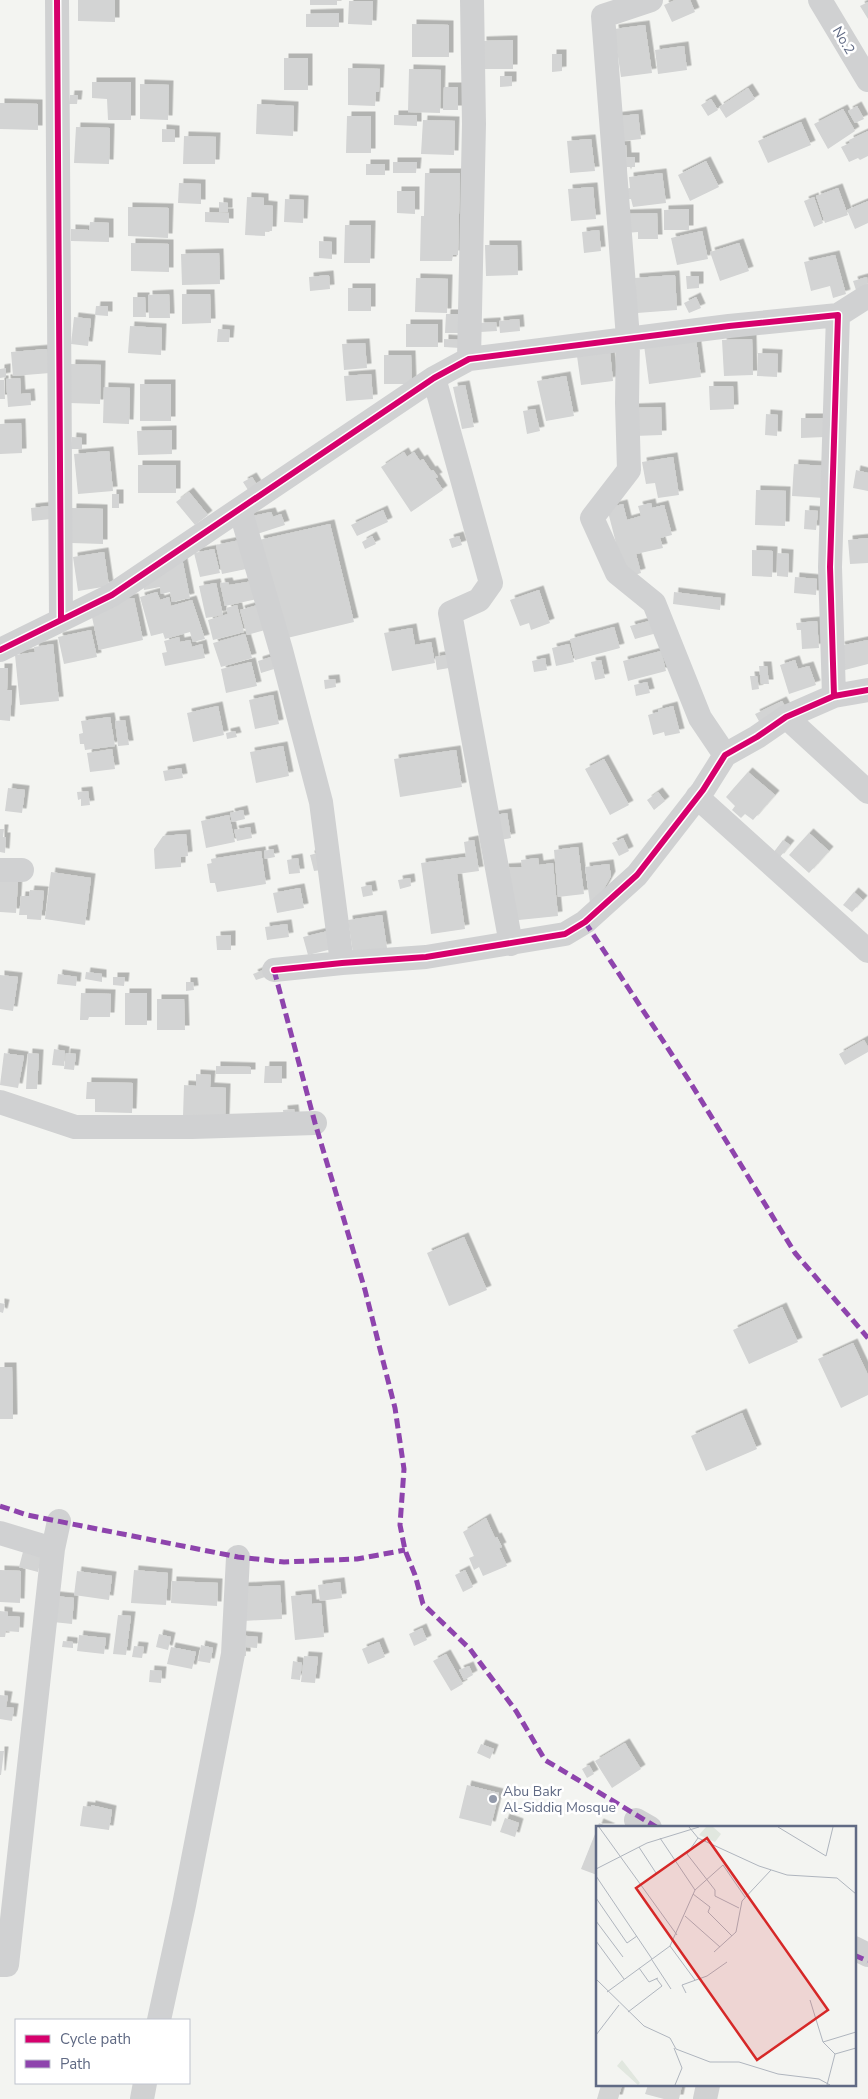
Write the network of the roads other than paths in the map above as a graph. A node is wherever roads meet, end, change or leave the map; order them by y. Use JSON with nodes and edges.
{"nodes":[{"id":1,"x":57,"y":0,"type":"edge"},
{"id":2,"x":472,"y":0,"type":"edge"},
{"id":3,"x":651,"y":0,"type":"edge"},
{"id":4,"x":820,"y":0,"type":"edge"},
{"id":5,"x":868,"y":80,"type":"edge"},
{"id":6,"x":868,"y":296,"type":"edge"},
{"id":7,"x":838,"y":315,"type":"junction"},
{"id":8,"x":628,"y":338,"type":"junction"},
{"id":9,"x":469,"y":359,"type":"junction"},
{"id":10,"x":434,"y":378,"type":"junction"},
{"id":11,"x":240,"y":510,"type":"junction"},
{"id":12,"x":61,"y":619,"type":"junction"},
{"id":13,"x":0,"y":650,"type":"edge"},
{"id":14,"x":868,"y":690,"type":"edge"},
{"id":15,"x":834,"y":696,"type":"junction"},
{"id":16,"x":786,"y":717,"type":"junction"},
{"id":17,"x":725,"y":756,"type":"junction"},
{"id":18,"x":868,"y":792,"type":"edge"},
{"id":19,"x":697,"y":797,"type":"junction"},
{"id":20,"x":511,"y":944,"type":"junction"},
{"id":21,"x":868,"y":951,"type":"edge"},
{"id":22,"x":342,"y":963,"type":"junction"},
{"id":23,"x":274,"y":970,"type":"dead end"},
{"id":24,"x":0,"y":1102,"type":"edge"},
{"id":25,"x":315,"y":1123,"type":"dead end"},
{"id":26,"x":59,"y":1521,"type":"dead end"},
{"id":27,"x":0,"y":1533,"type":"edge"},
{"id":28,"x":53,"y":1549,"type":"junction"},
{"id":29,"x":238,"y":1557,"type":"dead end"},
{"id":30,"x":856,"y":1949,"type":"edge"},
{"id":31,"x":868,"y":1955,"type":"edge"},
{"id":32,"x":0,"y":1965,"type":"edge"},
{"id":33,"x":159,"y":2019,"type":"edge"},
{"id":34,"x":145,"y":2084,"type":"edge"},
{"id":35,"x":708,"y":2086,"type":"edge"},
{"id":36,"x":142,"y":2099,"type":"edge"},
{"id":37,"x":705,"y":2099,"type":"edge"}],
"edges":[{"from":1,"to":12,"type":"street"},
{"from":2,"to":9,"type":"street"},
{"from":3,"to":8,"type":"street"},
{"from":4,"to":5,"type":"street","name":"No.2"},
{"from":6,"to":7,"type":"street"},
{"from":7,"to":8,"type":"street"},
{"from":7,"to":15,"type":"street"},
{"from":8,"to":9,"type":"street"},
{"from":8,"to":17,"type":"street"},
{"from":9,"to":10,"type":"street"},
{"from":10,"to":11,"type":"street"},
{"from":10,"to":20,"type":"street"},
{"from":11,"to":12,"type":"street"},
{"from":11,"to":22,"type":"street"},
{"from":12,"to":13,"type":"street"},
{"from":14,"to":15,"type":"street"},
{"from":15,"to":16,"type":"street"},
{"from":16,"to":17,"type":"street"},
{"from":16,"to":18,"type":"street"},
{"from":17,"to":19,"type":"street"},
{"from":19,"to":20,"type":"street"},
{"from":19,"to":21,"type":"street"},
{"from":20,"to":22,"type":"street"},
{"from":22,"to":23,"type":"street"},
{"from":24,"to":25,"type":"street"},
{"from":26,"to":28,"type":"street"},
{"from":27,"to":28,"type":"street"},
{"from":28,"to":32,"type":"street"},
{"from":29,"to":33,"type":"street"},
{"from":30,"to":31,"type":"street"},
{"from":34,"to":36,"type":"street"},
{"from":35,"to":37,"type":"street"}]}
